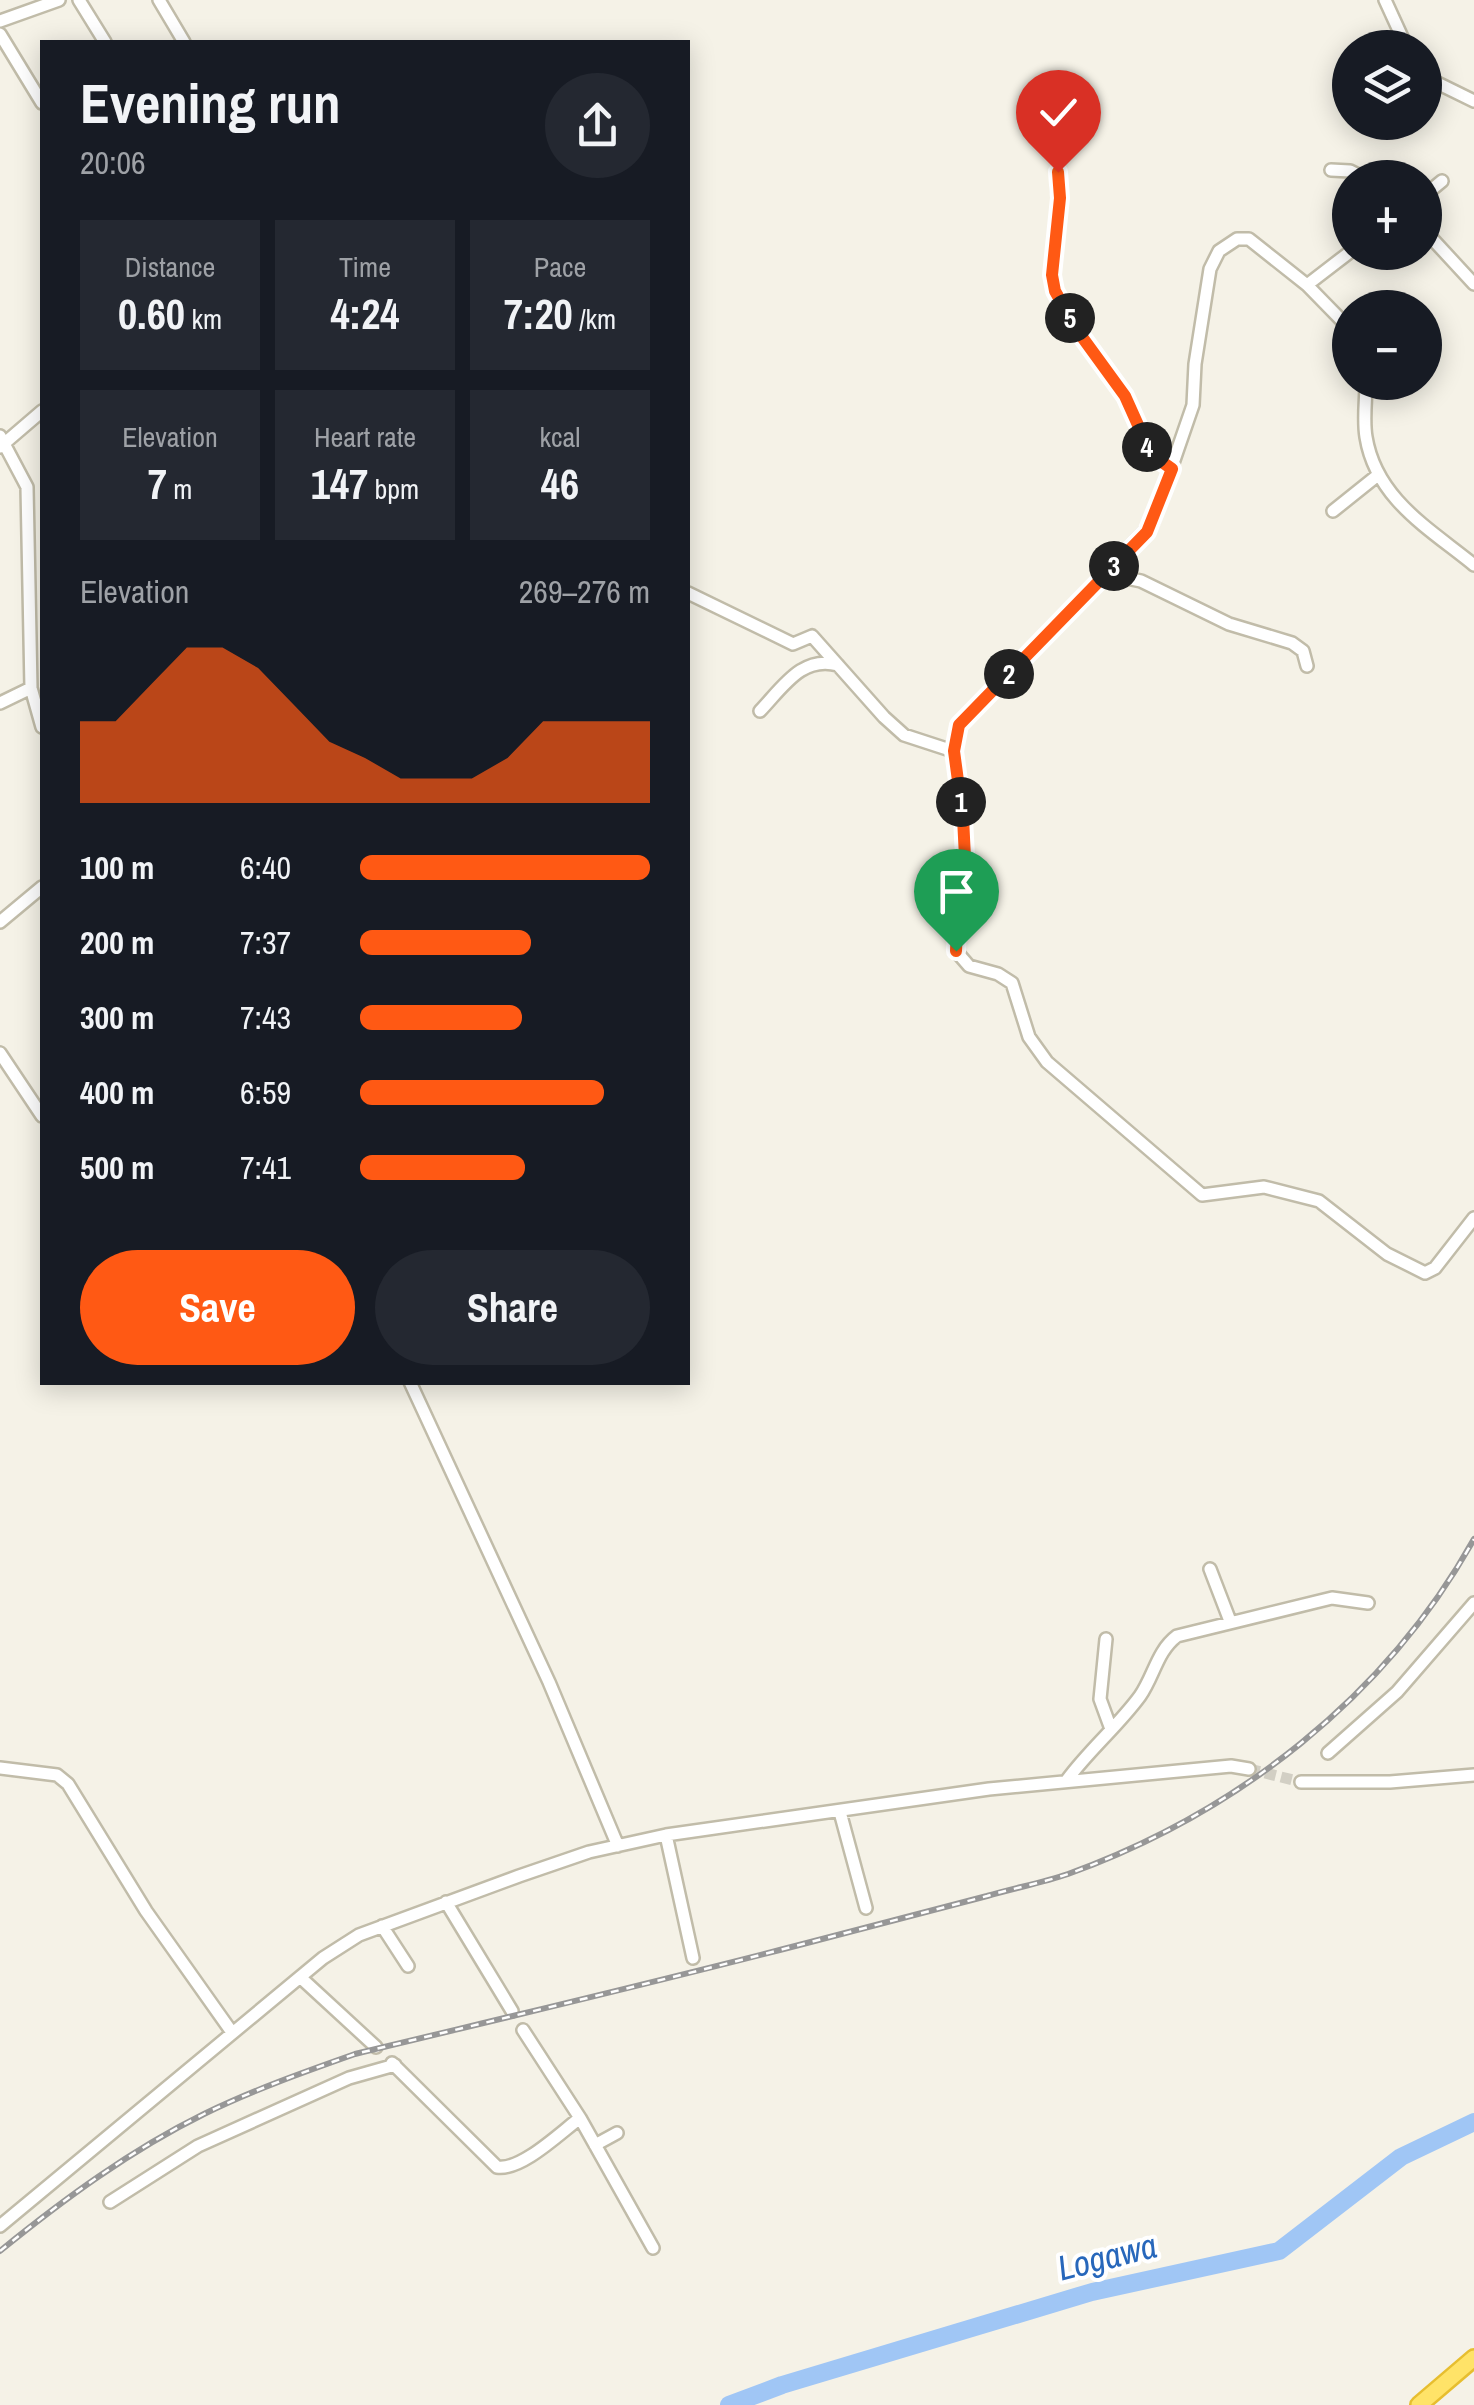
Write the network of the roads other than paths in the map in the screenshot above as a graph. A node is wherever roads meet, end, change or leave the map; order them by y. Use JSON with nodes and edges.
{"nodes":[{"id":1,"x":59,"y":0,"type":"edge"},
{"id":2,"x":80,"y":0,"type":"edge"},
{"id":3,"x":159,"y":0,"type":"edge"},
{"id":4,"x":1385,"y":0,"type":"edge"},
{"id":5,"x":0,"y":21,"type":"edge"},
{"id":6,"x":1399,"y":30,"type":"edge"},
{"id":7,"x":0,"y":34,"type":"edge"},
{"id":8,"x":105,"y":40,"type":"edge"},
{"id":9,"x":183,"y":40,"type":"edge"},
{"id":10,"x":1442,"y":85,"type":"edge"},
{"id":11,"x":40,"y":100,"type":"edge"},
{"id":12,"x":1474,"y":101,"type":"edge"},
{"id":13,"x":1058,"y":172,"type":"dead end"},
{"id":14,"x":1442,"y":249,"type":"edge"},
{"id":15,"x":1332,"y":266,"type":"edge"},
{"id":16,"x":1474,"y":284,"type":"edge"},
{"id":17,"x":1307,"y":286,"type":"junction"},
{"id":18,"x":1332,"y":311,"type":"edge"},
{"id":19,"x":1366,"y":400,"type":"edge"},
{"id":20,"x":40,"y":413,"type":"edge"},
{"id":21,"x":2,"y":442,"type":"edge"},
{"id":22,"x":1172,"y":469,"type":"junction"},
{"id":23,"x":1378,"y":475,"type":"junction"},
{"id":24,"x":1333,"y":511,"type":"dead end"},
{"id":25,"x":1474,"y":565,"type":"edge"},
{"id":26,"x":1107,"y":574,"type":"junction"},
{"id":27,"x":690,"y":593,"type":"edge"},
{"id":28,"x":838,"y":664,"type":"junction"},
{"id":29,"x":1308,"y":666,"type":"dead end"},
{"id":30,"x":31,"y":688,"type":"junction"},
{"id":31,"x":0,"y":703,"type":"edge"},
{"id":32,"x":760,"y":711,"type":"dead end"},
{"id":33,"x":40,"y":719,"type":"edge"},
{"id":34,"x":954,"y":751,"type":"junction"},
{"id":35,"x":40,"y":889,"type":"edge"},
{"id":36,"x":0,"y":922,"type":"edge"},
{"id":37,"x":0,"y":1053,"type":"edge"},
{"id":38,"x":40,"y":1113,"type":"edge"},
{"id":39,"x":1474,"y":1218,"type":"edge"},
{"id":40,"x":411,"y":1385,"type":"edge"},
{"id":41,"x":1210,"y":1568,"type":"dead end"},
{"id":42,"x":1368,"y":1603,"type":"dead end"},
{"id":43,"x":1474,"y":1603,"type":"edge"},
{"id":44,"x":1230,"y":1622,"type":"junction"},
{"id":45,"x":1106,"y":1640,"type":"dead end"},
{"id":46,"x":1111,"y":1729,"type":"junction"},
{"id":47,"x":1328,"y":1753,"type":"dead end"},
{"id":48,"x":0,"y":1768,"type":"edge"},
{"id":49,"x":1249,"y":1770,"type":"tunnel mouth"},
{"id":50,"x":1474,"y":1776,"type":"edge"},
{"id":51,"x":1067,"y":1780,"type":"junction"},
{"id":52,"x":1301,"y":1782,"type":"tunnel mouth"},
{"id":53,"x":840,"y":1812,"type":"junction"},
{"id":54,"x":666,"y":1834,"type":"junction"},
{"id":55,"x":618,"y":1846,"type":"junction"},
{"id":56,"x":446,"y":1902,"type":"junction"},
{"id":57,"x":866,"y":1908,"type":"dead end"},
{"id":58,"x":382,"y":1926,"type":"junction"},
{"id":59,"x":693,"y":1958,"type":"dead end"},
{"id":60,"x":408,"y":1966,"type":"dead end"},
{"id":61,"x":300,"y":1977,"type":"junction"},
{"id":62,"x":512,"y":2010,"type":"dead end"},
{"id":63,"x":523,"y":2030,"type":"dead end"},
{"id":64,"x":231,"y":2031,"type":"junction"},
{"id":65,"x":376,"y":2047,"type":"dead end"},
{"id":66,"x":580,"y":2118,"type":"junction"},
{"id":67,"x":617,"y":2133,"type":"dead end"},
{"id":68,"x":595,"y":2146,"type":"junction"},
{"id":69,"x":110,"y":2202,"type":"dead end"},
{"id":70,"x":0,"y":2226,"type":"edge"},
{"id":71,"x":653,"y":2248,"type":"dead end"},
{"id":72,"x":1474,"y":2358,"type":"edge"},
{"id":73,"x":1419,"y":2405,"type":"edge"}],
"edges":[{"from":1,"to":5,"type":"street"},
{"from":2,"to":8,"type":"street"},
{"from":3,"to":9,"type":"street"},
{"from":4,"to":6,"type":"street"},
{"from":7,"to":11,"type":"street"},
{"from":10,"to":12,"type":"street"},
{"from":13,"to":22,"type":"street"},
{"from":14,"to":16,"type":"street"},
{"from":15,"to":17,"type":"street"},
{"from":17,"to":18,"type":"street"},
{"from":17,"to":22,"type":"street"},
{"from":19,"to":23,"type":"street"},
{"from":20,"to":21,"type":"street"},
{"from":21,"to":30,"type":"street"},
{"from":22,"to":26,"type":"street"},
{"from":23,"to":24,"type":"street"},
{"from":23,"to":25,"type":"street"},
{"from":26,"to":29,"type":"street"},
{"from":26,"to":34,"type":"street"},
{"from":27,"to":28,"type":"street"},
{"from":28,"to":32,"type":"street"},
{"from":28,"to":34,"type":"street"},
{"from":30,"to":31,"type":"street"},
{"from":30,"to":33,"type":"street"},
{"from":34,"to":39,"type":"street"},
{"from":35,"to":36,"type":"street"},
{"from":37,"to":38,"type":"street"},
{"from":40,"to":55,"type":"street"},
{"from":41,"to":44,"type":"street"},
{"from":42,"to":44,"type":"street"},
{"from":43,"to":47,"type":"street"},
{"from":44,"to":46,"type":"street"},
{"from":45,"to":46,"type":"street"},
{"from":46,"to":51,"type":"street"},
{"from":48,"to":64,"type":"street"},
{"from":49,"to":51,"type":"street"},
{"from":50,"to":52,"type":"street"},
{"from":51,"to":53,"type":"street"},
{"from":53,"to":54,"type":"street"},
{"from":53,"to":57,"type":"street"},
{"from":54,"to":55,"type":"street"},
{"from":54,"to":59,"type":"street"},
{"from":55,"to":56,"type":"street"},
{"from":56,"to":58,"type":"street"},
{"from":56,"to":62,"type":"street"},
{"from":58,"to":60,"type":"street"},
{"from":58,"to":61,"type":"street"},
{"from":61,"to":64,"type":"street"},
{"from":61,"to":65,"type":"street"},
{"from":63,"to":66,"type":"street"},
{"from":64,"to":70,"type":"street"},
{"from":66,"to":68,"type":"street"},
{"from":66,"to":69,"type":"street"},
{"from":67,"to":68,"type":"street"},
{"from":68,"to":71,"type":"street"},
{"from":72,"to":73,"type":"highway"}]}
